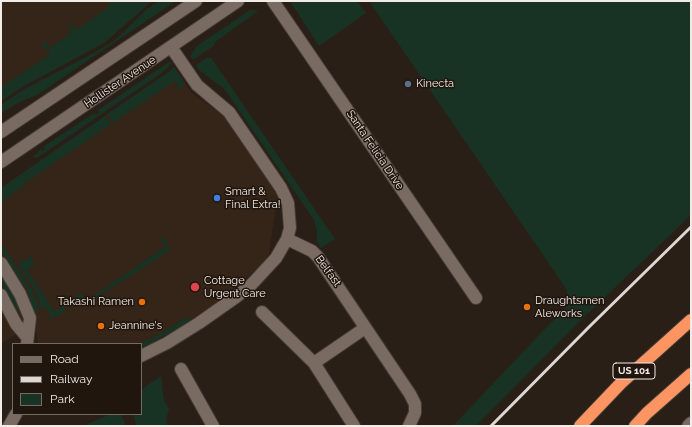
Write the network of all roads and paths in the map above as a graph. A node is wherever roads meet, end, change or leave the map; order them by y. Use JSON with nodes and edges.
{"nodes":[{"id":1,"x":196,"y":1,"type":"edge"},
{"id":2,"x":238,"y":1,"type":"edge"},
{"id":3,"x":273,"y":1,"type":"edge"},
{"id":4,"x":171,"y":46,"type":"junction"},
{"id":5,"x":1,"y":132,"type":"edge"},
{"id":6,"x":1,"y":162,"type":"edge"},
{"id":7,"x":287,"y":239,"type":"junction"},
{"id":8,"x":1,"y":263,"type":"edge"},
{"id":9,"x":1,"y":295,"type":"edge"},
{"id":10,"x":476,"y":298,"type":"dead end"},
{"id":11,"x":262,"y":312,"type":"dead end"},
{"id":12,"x":691,"y":320,"type":"edge"},
{"id":13,"x":365,"y":328,"type":"junction"},
{"id":14,"x":27,"y":340,"type":"edge"},
{"id":15,"x":142,"y":355,"type":"edge"},
{"id":16,"x":314,"y":363,"type":"junction"},
{"id":17,"x":181,"y":369,"type":"dead end"},
{"id":18,"x":691,"y":374,"type":"edge"},
{"id":19,"x":15,"y":415,"type":"edge"},
{"id":20,"x":691,"y":424,"type":"edge"},
{"id":21,"x":9,"y":426,"type":"edge"},
{"id":22,"x":213,"y":426,"type":"edge"},
{"id":23,"x":354,"y":426,"type":"edge"},
{"id":24,"x":410,"y":426,"type":"edge"},
{"id":25,"x":580,"y":426,"type":"edge"},
{"id":26,"x":635,"y":426,"type":"edge"},
{"id":27,"x":688,"y":426,"type":"edge"}],
"edges":[{"from":1,"to":5,"type":"street"},
{"from":2,"to":4,"type":"street","name":"Hollister Avenue"},
{"from":3,"to":10,"type":"street","name":"Santa Felicia Drive"},
{"from":4,"to":6,"type":"street","name":"Hollister Avenue"},
{"from":4,"to":7,"type":"street"},
{"from":7,"to":13,"type":"street","name":"Belfast"},
{"from":7,"to":15,"type":"street"},
{"from":8,"to":14,"type":"street"},
{"from":9,"to":14,"type":"street"},
{"from":11,"to":16,"type":"street"},
{"from":12,"to":25,"type":"highway","number":"US 101"},
{"from":13,"to":16,"type":"street"},
{"from":13,"to":24,"type":"street","name":"Belfast"},
{"from":16,"to":23,"type":"street"},
{"from":17,"to":22,"type":"street"},
{"from":18,"to":26,"type":"highway"},
{"from":19,"to":21,"type":"street"},
{"from":20,"to":27,"type":"street"}]}
